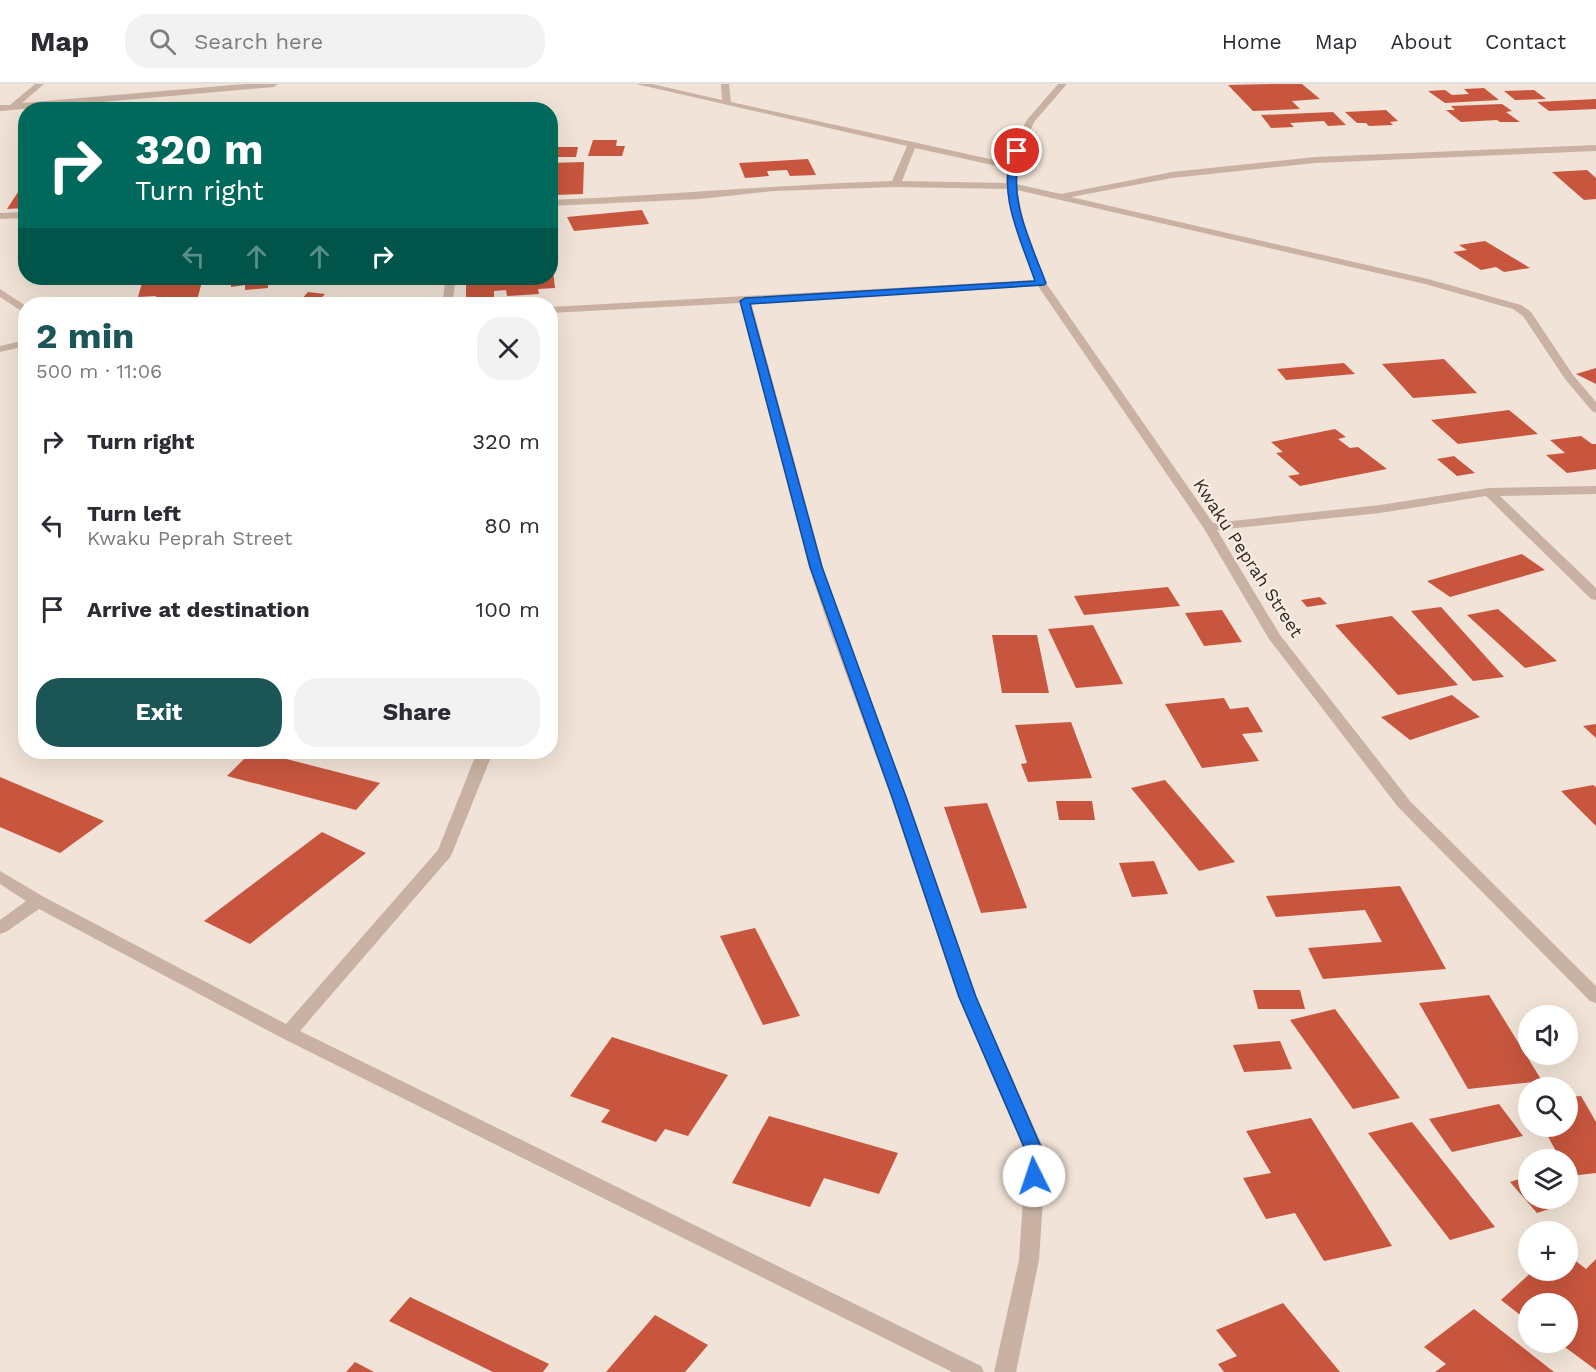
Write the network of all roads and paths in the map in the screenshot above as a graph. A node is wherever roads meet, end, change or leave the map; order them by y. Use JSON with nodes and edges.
{"nodes":[{"id":1,"x":40,"y":84,"type":"edge"},
{"id":2,"x":274,"y":84,"type":"edge"},
{"id":3,"x":640,"y":84,"type":"edge"},
{"id":4,"x":725,"y":84,"type":"edge"},
{"id":5,"x":1063,"y":84,"type":"edge"},
{"id":6,"x":76,"y":102,"type":"edge"},
{"id":7,"x":727,"y":103,"type":"junction"},
{"id":8,"x":18,"y":107,"type":"edge"},
{"id":9,"x":0,"y":108,"type":"edge"},
{"id":10,"x":10,"y":108,"type":"junction"},
{"id":11,"x":0,"y":118,"type":"edge"},
{"id":12,"x":912,"y":144,"type":"junction"},
{"id":13,"x":1596,"y":148,"type":"edge"},
{"id":14,"x":1011,"y":166,"type":"junction"},
{"id":15,"x":896,"y":184,"type":"junction"},
{"id":16,"x":1011,"y":186,"type":"junction"},
{"id":17,"x":1059,"y":196,"type":"junction"},
{"id":18,"x":558,"y":203,"type":"edge"},
{"id":19,"x":18,"y":215,"type":"edge"},
{"id":20,"x":0,"y":216,"type":"edge"},
{"id":21,"x":1041,"y":283,"type":"junction"},
{"id":22,"x":0,"y":292,"type":"edge"},
{"id":23,"x":745,"y":301,"type":"junction"},
{"id":24,"x":18,"y":305,"type":"edge"},
{"id":25,"x":558,"y":310,"type":"edge"},
{"id":26,"x":18,"y":345,"type":"edge"},
{"id":27,"x":0,"y":349,"type":"edge"},
{"id":28,"x":1596,"y":409,"type":"edge"},
{"id":29,"x":1596,"y":490,"type":"edge"},
{"id":30,"x":1489,"y":492,"type":"junction"},
{"id":31,"x":1209,"y":527,"type":"junction"},
{"id":32,"x":1596,"y":596,"type":"edge"},
{"id":33,"x":482,"y":759,"type":"edge"},
{"id":34,"x":0,"y":876,"type":"edge"},
{"id":35,"x":38,"y":901,"type":"junction"},
{"id":36,"x":0,"y":928,"type":"edge"},
{"id":37,"x":1594,"y":993,"type":"edge"},
{"id":38,"x":288,"y":1034,"type":"junction"},
{"id":39,"x":973,"y":1372,"type":"edge"},
{"id":40,"x":1005,"y":1372,"type":"edge"}],
"edges":[{"from":1,"to":10,"type":"street"},
{"from":2,"to":6,"type":"street"},
{"from":3,"to":7,"type":"street"},
{"from":4,"to":7,"type":"street"},
{"from":5,"to":14,"type":"street","name":"Kwaku Peprah Street"},
{"from":7,"to":12,"type":"street"},
{"from":8,"to":10,"type":"street"},
{"from":9,"to":10,"type":"street"},
{"from":10,"to":11,"type":"street"},
{"from":12,"to":14,"type":"street"},
{"from":12,"to":15,"type":"street"},
{"from":13,"to":17,"type":"street"},
{"from":14,"to":16,"type":"street","name":"Kwaku Peprah Street"},
{"from":15,"to":16,"type":"street"},
{"from":15,"to":18,"type":"street"},
{"from":16,"to":17,"type":"street"},
{"from":16,"to":21,"type":"street","name":"Kwaku Peprah Street"},
{"from":17,"to":28,"type":"street"},
{"from":19,"to":20,"type":"street"},
{"from":21,"to":23,"type":"street"},
{"from":21,"to":31,"type":"street","name":"Kwaku Peprah Street"},
{"from":22,"to":24,"type":"street"},
{"from":23,"to":25,"type":"street"},
{"from":23,"to":40,"type":"street"},
{"from":26,"to":27,"type":"street"},
{"from":29,"to":30,"type":"street"},
{"from":30,"to":31,"type":"street"},
{"from":30,"to":32,"type":"street"},
{"from":31,"to":37,"type":"street","name":"Kwaku Peprah Street"},
{"from":33,"to":38,"type":"street"},
{"from":34,"to":35,"type":"street"},
{"from":35,"to":36,"type":"street"},
{"from":35,"to":38,"type":"street"},
{"from":38,"to":39,"type":"street"}]}
